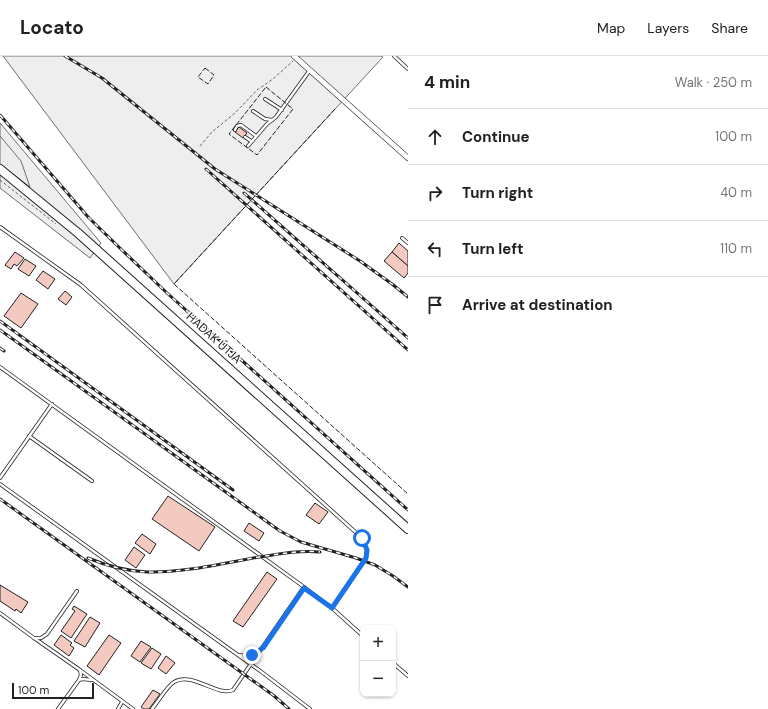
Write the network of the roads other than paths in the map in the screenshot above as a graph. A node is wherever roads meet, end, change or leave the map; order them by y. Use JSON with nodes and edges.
{"nodes":[{"id":1,"x":394,"y":56,"type":"edge"},
{"id":2,"x":295,"y":57,"type":"edge"},
{"id":3,"x":408,"y":69,"type":"edge"},
{"id":4,"x":310,"y":70,"type":"junction"},
{"id":5,"x":265,"y":99,"type":"dead end"},
{"id":6,"x":282,"y":110,"type":"junction"},
{"id":7,"x":254,"y":111,"type":"dead end"},
{"id":8,"x":272,"y":120,"type":"junction"},
{"id":9,"x":235,"y":130,"type":"dead end"},
{"id":10,"x":256,"y":136,"type":"junction"},
{"id":11,"x":246,"y":137,"type":"dead end"},
{"id":12,"x":252,"y":142,"type":"junction"},
{"id":13,"x":248,"y":146,"type":"dead end"},
{"id":14,"x":408,"y":158,"type":"edge"},
{"id":15,"x":0,"y":170,"type":"edge"},
{"id":16,"x":0,"y":227,"type":"edge"},
{"id":17,"x":402,"y":238,"type":"dead end"},
{"id":18,"x":408,"y":243,"type":"edge"},
{"id":19,"x":0,"y":367,"type":"edge"},
{"id":20,"x":52,"y":404,"type":"junction"},
{"id":21,"x":29,"y":436,"type":"junction"},
{"id":22,"x":0,"y":478,"type":"edge"},
{"id":23,"x":92,"y":481,"type":"dead end"},
{"id":24,"x":0,"y":484,"type":"edge"},
{"id":25,"x":408,"y":529,"type":"edge"},
{"id":26,"x":304,"y":588,"type":"junction"},
{"id":27,"x":77,"y":591,"type":"dead end"},
{"id":28,"x":332,"y":608,"type":"junction"},
{"id":29,"x":0,"y":613,"type":"edge"},
{"id":30,"x":360,"y":633,"type":"edge"},
{"id":31,"x":34,"y":638,"type":"junction"},
{"id":32,"x":263,"y":648,"type":"junction"},
{"id":33,"x":237,"y":654,"type":"junction"},
{"id":34,"x":251,"y":665,"type":"junction"},
{"id":35,"x":396,"y":665,"type":"edge"},
{"id":36,"x":80,"y":670,"type":"junction"},
{"id":37,"x":408,"y":676,"type":"edge"},
{"id":38,"x":79,"y":680,"type":"junction"},
{"id":39,"x":94,"y":680,"type":"junction"},
{"id":40,"x":122,"y":702,"type":"junction"},
{"id":41,"x":58,"y":709,"type":"edge"},
{"id":42,"x":118,"y":709,"type":"edge"},
{"id":43,"x":133,"y":709,"type":"edge"},
{"id":44,"x":152,"y":709,"type":"edge"},
{"id":45,"x":310,"y":709,"type":"edge"}],
"edges":[{"from":1,"to":3,"type":"lane"},
{"from":2,"to":4,"type":"street"},
{"from":4,"to":6,"type":"lane"},
{"from":4,"to":14,"type":"street"},
{"from":5,"to":6,"type":"lane"},
{"from":6,"to":8,"type":"lane"},
{"from":7,"to":8,"type":"lane"},
{"from":8,"to":10,"type":"lane"},
{"from":9,"to":10,"type":"lane"},
{"from":10,"to":12,"type":"lane"},
{"from":11,"to":12,"type":"lane"},
{"from":12,"to":13,"type":"lane"},
{"from":15,"to":25,"type":"main road","name":"HADAK ÚTJA"},
{"from":16,"to":28,"type":"lane"},
{"from":17,"to":18,"type":"lane"},
{"from":19,"to":20,"type":"lane"},
{"from":20,"to":21,"type":"lane"},
{"from":20,"to":26,"type":"lane"},
{"from":21,"to":22,"type":"lane"},
{"from":21,"to":23,"type":"lane"},
{"from":24,"to":33,"type":"lane"},
{"from":26,"to":28,"type":"lane"},
{"from":26,"to":32,"type":"lane"},
{"from":27,"to":31,"type":"lane"},
{"from":28,"to":30,"type":"lane"},
{"from":29,"to":31,"type":"lane"},
{"from":31,"to":36,"type":"lane"},
{"from":32,"to":33,"type":"lane"},
{"from":32,"to":34,"type":"lane"},
{"from":33,"to":34,"type":"lane"},
{"from":34,"to":44,"type":"lane"},
{"from":34,"to":45,"type":"lane"},
{"from":35,"to":37,"type":"lane"},
{"from":36,"to":38,"type":"lane"},
{"from":36,"to":39,"type":"lane"},
{"from":38,"to":39,"type":"lane"},
{"from":38,"to":41,"type":"lane"},
{"from":39,"to":40,"type":"lane"},
{"from":40,"to":42,"type":"lane"},
{"from":40,"to":43,"type":"lane"}]}
